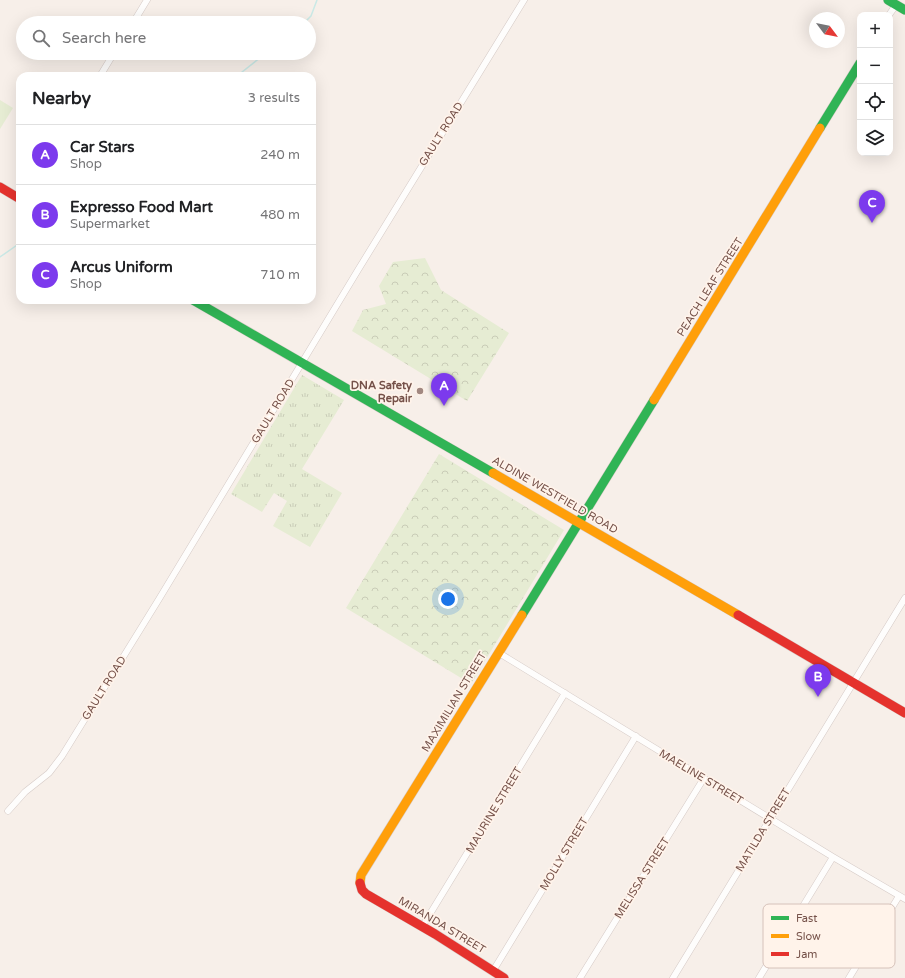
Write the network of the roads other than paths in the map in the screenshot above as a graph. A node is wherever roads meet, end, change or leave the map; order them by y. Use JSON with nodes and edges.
{"nodes":[{"id":1,"x":147,"y":0,"type":"edge"},
{"id":2,"x":524,"y":0,"type":"edge"},
{"id":3,"x":892,"y":2,"type":"edge"},
{"id":4,"x":905,"y":10,"type":"edge"},
{"id":5,"x":890,"y":12,"type":"edge"},
{"id":6,"x":137,"y":16,"type":"edge"},
{"id":7,"x":110,"y":60,"type":"edge"},
{"id":8,"x":857,"y":68,"type":"edge"},
{"id":9,"x":102,"y":72,"type":"edge"},
{"id":10,"x":0,"y":187,"type":"edge"},
{"id":11,"x":16,"y":197,"type":"edge"},
{"id":12,"x":200,"y":304,"type":"edge"},
{"id":13,"x":301,"y":363,"type":"junction"},
{"id":14,"x":578,"y":522,"type":"junction"},
{"id":15,"x":905,"y":598,"type":"edge"},
{"id":16,"x":499,"y":653,"type":"junction"},
{"id":17,"x":853,"y":682,"type":"junction"},
{"id":18,"x":565,"y":693,"type":"junction"},
{"id":19,"x":905,"y":713,"type":"edge"},
{"id":20,"x":636,"y":736,"type":"junction"},
{"id":21,"x":704,"y":778,"type":"junction"},
{"id":22,"x":8,"y":811,"type":"dead end"},
{"id":23,"x":770,"y":819,"type":"junction"},
{"id":24,"x":833,"y":857,"type":"junction"},
{"id":25,"x":366,"y":894,"type":"joint"},
{"id":26,"x":902,"y":897,"type":"edge"},
{"id":27,"x":804,"y":904,"type":"edge"},
{"id":28,"x":895,"y":908,"type":"edge"},
{"id":29,"x":422,"y":927,"type":"junction"},
{"id":30,"x":765,"y":968,"type":"edge"},
{"id":31,"x":856,"y":968,"type":"edge"},
{"id":32,"x":493,"y":971,"type":"junction"},
{"id":33,"x":504,"y":978,"type":"edge"},
{"id":34,"x":580,"y":978,"type":"edge"},
{"id":35,"x":673,"y":978,"type":"edge"},
{"id":36,"x":759,"y":978,"type":"edge"},
{"id":37,"x":849,"y":978,"type":"edge"}],
"edges":[{"from":1,"to":6,"type":"street"},
{"from":2,"to":13,"type":"street","name":"GAULT ROAD"},
{"from":3,"to":4,"type":"street"},
{"from":3,"to":5,"type":"street"},
{"from":7,"to":9,"type":"street"},
{"from":8,"to":14,"type":"street","name":"PEACH LEAF STREET"},
{"from":10,"to":11,"type":"street"},
{"from":12,"to":13,"type":"street","name":"ALDINE WESTFIELD ROAD"},
{"from":13,"to":14,"type":"street","name":"ALDINE WESTFIELD ROAD"},
{"from":13,"to":22,"type":"street","name":"GAULT ROAD"},
{"from":14,"to":16,"type":"street","name":"MAXIMILIAN STREET"},
{"from":14,"to":17,"type":"street","name":"ALDINE WESTFIELD ROAD"},
{"from":15,"to":17,"type":"street","name":"MATILDA STREET"},
{"from":16,"to":18,"type":"street","name":"MAELINE STREET"},
{"from":16,"to":25,"type":"street","name":"MAXIMILIAN STREET"},
{"from":17,"to":19,"type":"street","name":"ALDINE WESTFIELD ROAD"},
{"from":17,"to":23,"type":"street","name":"MATILDA STREET"},
{"from":18,"to":20,"type":"street","name":"MAELINE STREET"},
{"from":18,"to":29,"type":"street","name":"MAURINE STREET"},
{"from":20,"to":21,"type":"street","name":"MAELINE STREET"},
{"from":20,"to":32,"type":"street","name":"MOLLY STREET"},
{"from":21,"to":23,"type":"street","name":"MAELINE STREET"},
{"from":21,"to":34,"type":"street","name":"MELISSA STREET"},
{"from":23,"to":24,"type":"street","name":"MAELINE STREET"},
{"from":23,"to":35,"type":"street","name":"MATILDA STREET"},
{"from":24,"to":26,"type":"street","name":"MAELINE STREET"},
{"from":24,"to":27,"type":"street"},
{"from":25,"to":29,"type":"street","name":"MIRANDA STREET"},
{"from":26,"to":28,"type":"street"},
{"from":29,"to":32,"type":"street","name":"MIRANDA STREET"},
{"from":30,"to":36,"type":"street"},
{"from":31,"to":37,"type":"street"},
{"from":32,"to":33,"type":"street","name":"MIRANDA STREET"}]}
